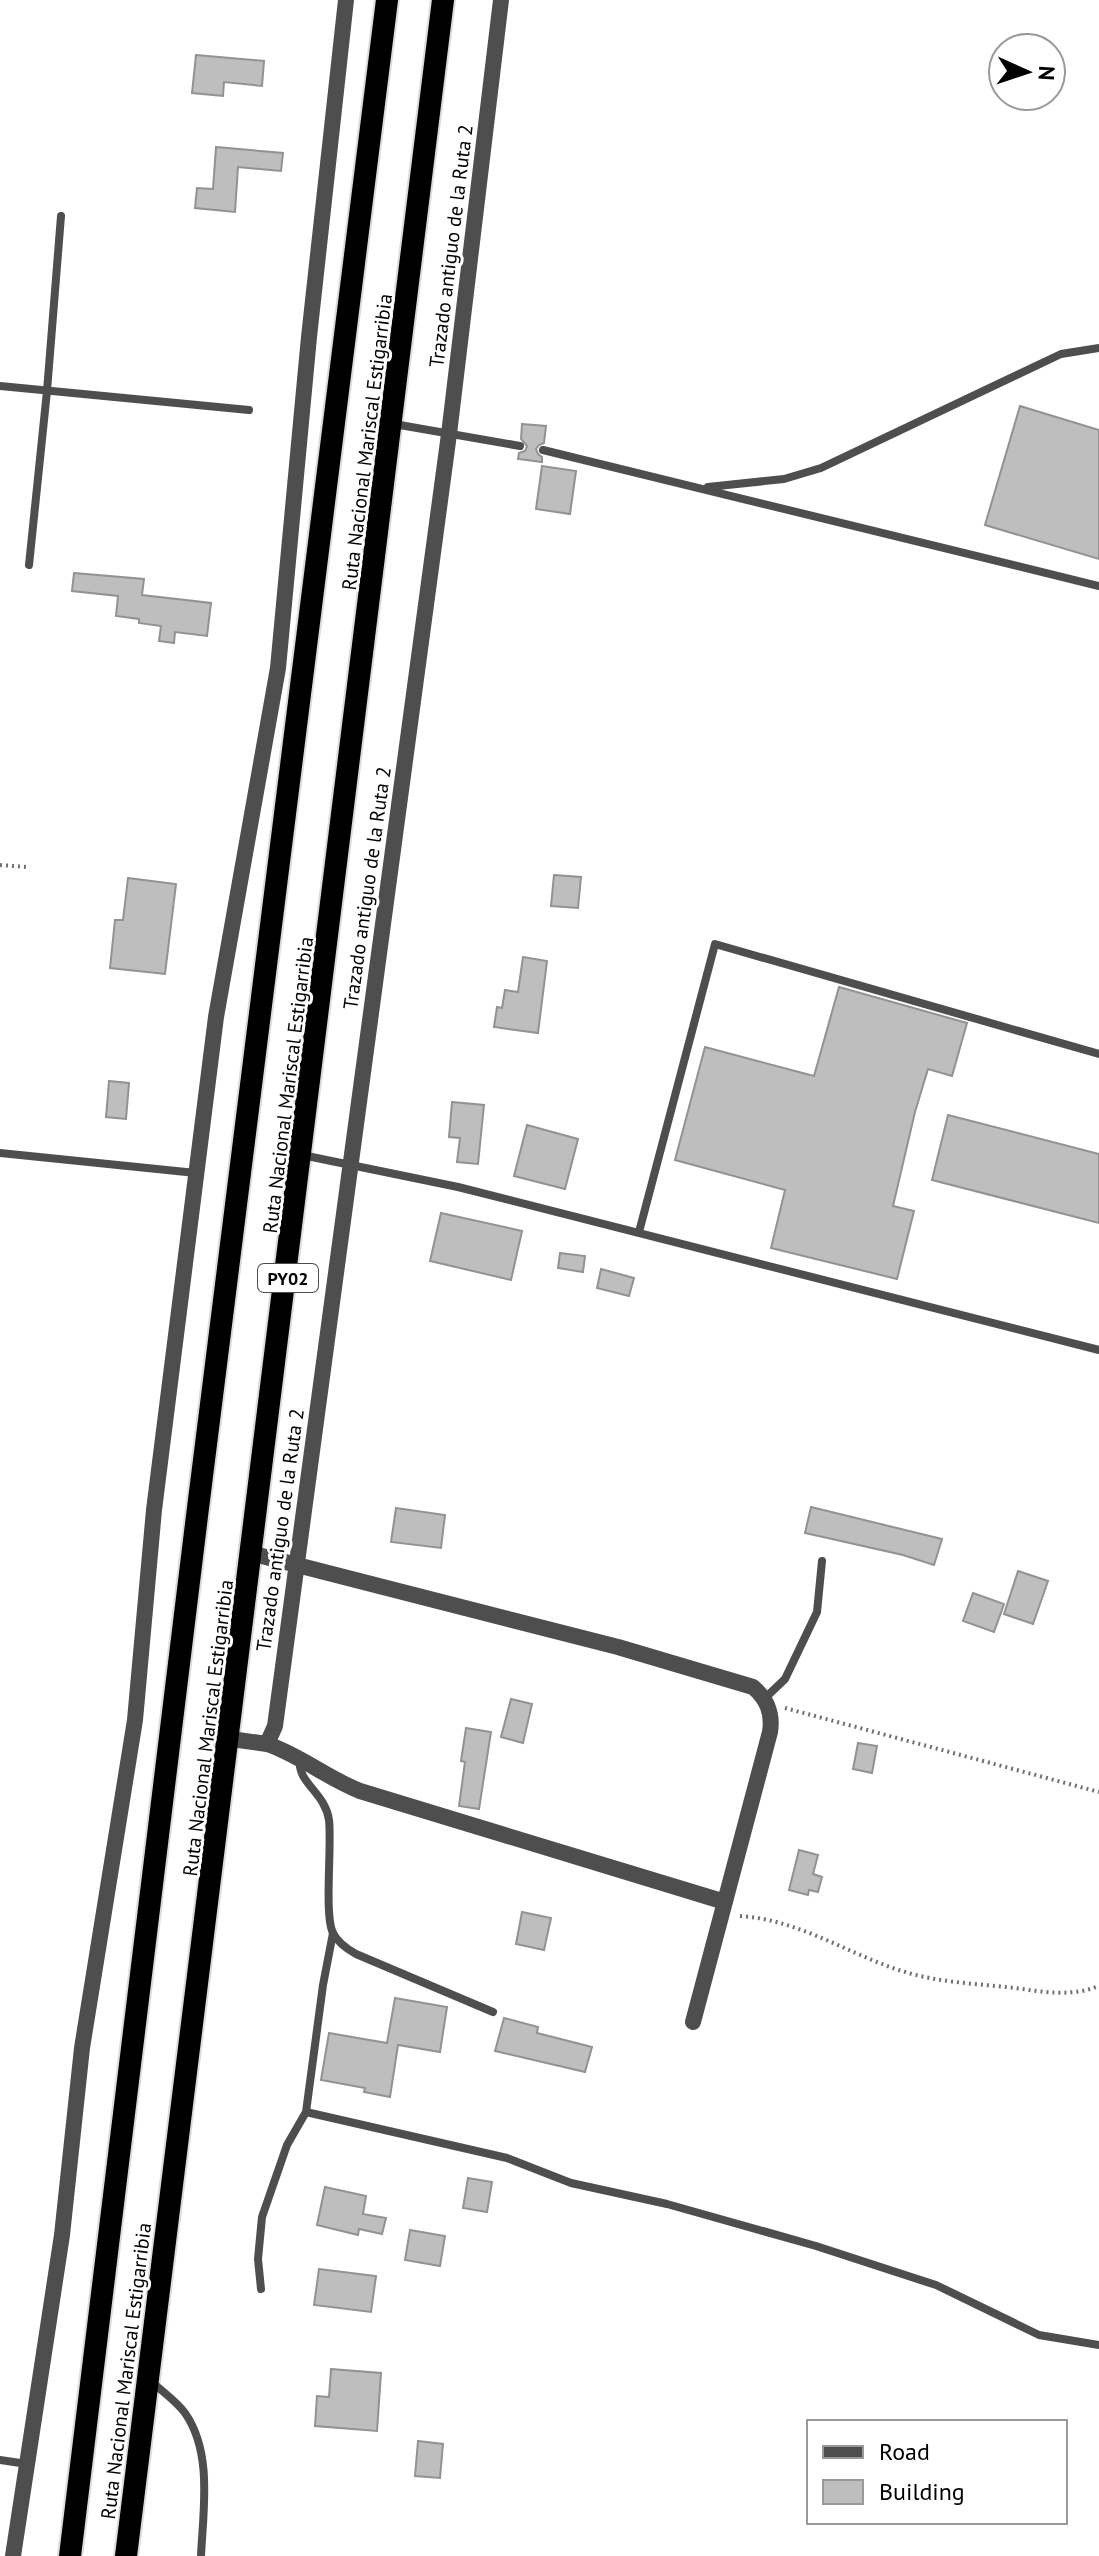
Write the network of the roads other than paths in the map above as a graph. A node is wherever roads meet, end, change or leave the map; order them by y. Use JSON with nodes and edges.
{"nodes":[{"id":1,"x":346,"y":0,"type":"edge"},
{"id":2,"x":387,"y":0,"type":"edge"},
{"id":3,"x":443,"y":0,"type":"edge"},
{"id":4,"x":501,"y":0,"type":"edge"},
{"id":5,"x":61,"y":216,"type":"dead end"},
{"id":6,"x":1099,"y":348,"type":"edge"},
{"id":7,"x":0,"y":386,"type":"edge"},
{"id":8,"x":47,"y":391,"type":"junction"},
{"id":9,"x":249,"y":410,"type":"dead end"},
{"id":10,"x":393,"y":424,"type":"junction"},
{"id":11,"x":449,"y":434,"type":"junction"},
{"id":12,"x":520,"y":446,"type":"dead end"},
{"id":13,"x":543,"y":450,"type":"dead end"},
{"id":14,"x":698,"y":488,"type":"junction"},
{"id":15,"x":29,"y":565,"type":"dead end"},
{"id":16,"x":1099,"y":586,"type":"edge"},
{"id":17,"x":1099,"y":1054,"type":"edge"},
{"id":18,"x":0,"y":1153,"type":"edge"},
{"id":19,"x":303,"y":1155,"type":"junction"},
{"id":20,"x":350,"y":1165,"type":"junction"},
{"id":21,"x":197,"y":1173,"type":"junction"},
{"id":22,"x":639,"y":1232,"type":"junction"},
{"id":23,"x":1099,"y":1350,"type":"edge"},
{"id":24,"x":254,"y":1554,"type":"junction"},
{"id":25,"x":822,"y":1561,"type":"dead end"},
{"id":26,"x":294,"y":1565,"type":"junction"},
{"id":27,"x":766,"y":1701,"type":"junction"},
{"id":28,"x":231,"y":1739,"type":"junction"},
{"id":29,"x":267,"y":1744,"type":"junction"},
{"id":30,"x":300,"y":1759,"type":"junction"},
{"id":31,"x":723,"y":1908,"type":"junction"},
{"id":32,"x":333,"y":1933,"type":"junction"},
{"id":33,"x":493,"y":2012,"type":"dead end"},
{"id":34,"x":693,"y":2022,"type":"dead end"},
{"id":35,"x":306,"y":2112,"type":"junction"},
{"id":36,"x":261,"y":2289,"type":"dead end"},
{"id":37,"x":1099,"y":2345,"type":"edge"},
{"id":38,"x":149,"y":2379,"type":"junction"},
{"id":39,"x":0,"y":2460,"type":"edge"},
{"id":40,"x":28,"y":2464,"type":"junction"},
{"id":41,"x":13,"y":2556,"type":"edge"},
{"id":42,"x":70,"y":2556,"type":"edge"},
{"id":43,"x":126,"y":2556,"type":"edge"},
{"id":44,"x":201,"y":2556,"type":"edge"}],
"edges":[{"from":1,"to":21,"type":"street"},
{"from":2,"to":42,"type":"highway","name":"Ruta Nacional Mariscal Estigarribia","number":"PY02"},
{"from":3,"to":10,"type":"highway","name":"Ruta Nacional Mariscal Estigarribia","number":"PY02"},
{"from":4,"to":11,"type":"street","name":"Trazado antiguo de la Ruta 2"},
{"from":5,"to":8,"type":"lane"},
{"from":6,"to":14,"type":"lane"},
{"from":7,"to":8,"type":"lane"},
{"from":8,"to":9,"type":"lane"},
{"from":8,"to":15,"type":"lane"},
{"from":10,"to":11,"type":"lane"},
{"from":10,"to":19,"type":"highway","name":"Ruta Nacional Mariscal Estigarribia","number":"PY02"},
{"from":11,"to":12,"type":"lane"},
{"from":11,"to":20,"type":"street","name":"Trazado antiguo de la Ruta 2"},
{"from":13,"to":14,"type":"lane"},
{"from":14,"to":16,"type":"lane"},
{"from":17,"to":22,"type":"lane"},
{"from":18,"to":21,"type":"lane"},
{"from":19,"to":20,"type":"lane"},
{"from":19,"to":24,"type":"highway","name":"Ruta Nacional Mariscal Estigarribia","number":"PY02"},
{"from":20,"to":22,"type":"lane"},
{"from":20,"to":26,"type":"street","name":"Trazado antiguo de la Ruta 2"},
{"from":21,"to":40,"type":"street"},
{"from":22,"to":23,"type":"lane"},
{"from":24,"to":26,"type":"street"},
{"from":24,"to":28,"type":"highway","name":"Ruta Nacional Mariscal Estigarribia","number":"PY02"},
{"from":25,"to":27,"type":"lane"},
{"from":26,"to":27,"type":"street"},
{"from":26,"to":29,"type":"street","name":"Trazado antiguo de la Ruta 2"},
{"from":27,"to":31,"type":"street"},
{"from":28,"to":29,"type":"street"},
{"from":28,"to":38,"type":"highway","name":"Ruta Nacional Mariscal Estigarribia","number":"PY02"},
{"from":29,"to":30,"type":"street"},
{"from":30,"to":31,"type":"street"},
{"from":30,"to":32,"type":"lane"},
{"from":31,"to":34,"type":"street"},
{"from":32,"to":33,"type":"lane"},
{"from":32,"to":35,"type":"lane"},
{"from":35,"to":36,"type":"lane"},
{"from":35,"to":37,"type":"lane"},
{"from":38,"to":43,"type":"highway","name":"Ruta Nacional Mariscal Estigarribia","number":"PY02"},
{"from":38,"to":44,"type":"lane"},
{"from":39,"to":40,"type":"lane"},
{"from":40,"to":41,"type":"street"}]}
